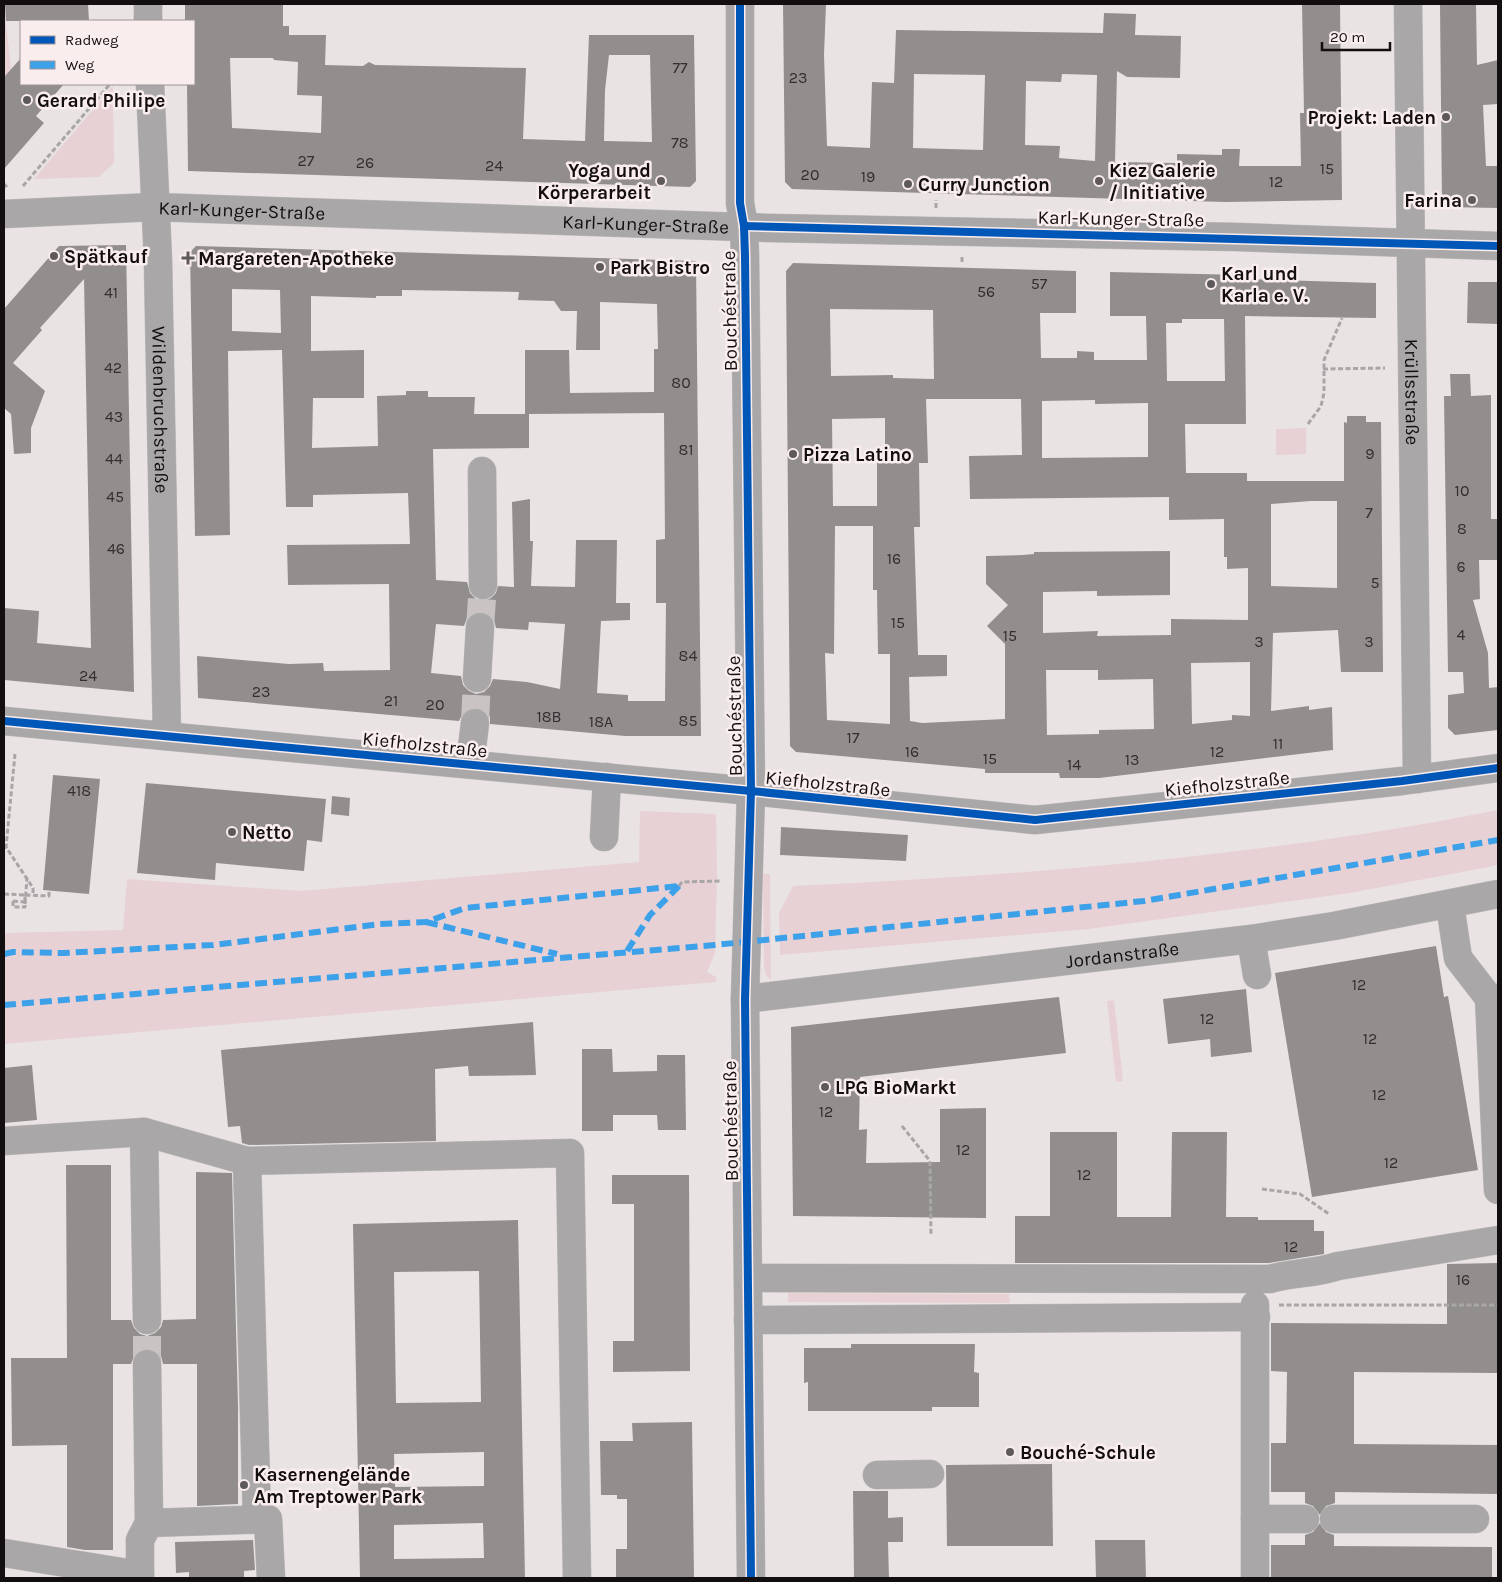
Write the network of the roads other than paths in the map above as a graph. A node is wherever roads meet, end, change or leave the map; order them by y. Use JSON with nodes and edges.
{"nodes":[{"id":1,"x":148,"y":4,"type":"edge"},
{"id":2,"x":740,"y":4,"type":"edge"},
{"id":3,"x":1408,"y":4,"type":"edge"},
{"id":4,"x":148,"y":20,"type":"edge"},
{"id":5,"x":150,"y":85,"type":"edge"},
{"id":6,"x":154,"y":207,"type":"junction"},
{"id":7,"x":4,"y":214,"type":"edge"},
{"id":8,"x":744,"y":226,"type":"junction"},
{"id":9,"x":1412,"y":242,"type":"junction"},
{"id":10,"x":1498,"y":246,"type":"edge"},
{"id":11,"x":482,"y":471,"type":"dead end"},
{"id":12,"x":483,"y":585,"type":"tunnel mouth"},
{"id":13,"x":480,"y":627,"type":"tunnel mouth"},
{"id":14,"x":477,"y":678,"type":"tunnel mouth"},
{"id":15,"x":4,"y":722,"type":"edge"},
{"id":16,"x":475,"y":723,"type":"tunnel mouth"},
{"id":17,"x":167,"y":736,"type":"junction"},
{"id":18,"x":470,"y":764,"type":"junction"},
{"id":19,"x":1498,"y":768,"type":"edge"},
{"id":20,"x":608,"y":777,"type":"junction"},
{"id":21,"x":1417,"y":779,"type":"junction"},
{"id":22,"x":751,"y":791,"type":"junction"},
{"id":23,"x":604,"y":836,"type":"dead end"},
{"id":24,"x":1498,"y":894,"type":"edge"},
{"id":25,"x":1450,"y":905,"type":"junction"},
{"id":26,"x":1251,"y":939,"type":"junction"},
{"id":27,"x":1257,"y":975,"type":"dead end"},
{"id":28,"x":1494,"y":998,"type":"edge"},
{"id":29,"x":745,"y":999,"type":"junction"},
{"id":30,"x":144,"y":1132,"type":"junction"},
{"id":31,"x":4,"y":1141,"type":"edge"},
{"id":32,"x":247,"y":1161,"type":"junction"},
{"id":33,"x":1498,"y":1190,"type":"edge"},
{"id":34,"x":1498,"y":1240,"type":"edge"},
{"id":35,"x":748,"y":1278,"type":"junction"},
{"id":36,"x":147,"y":1320,"type":"tunnel mouth"},
{"id":37,"x":748,"y":1320,"type":"junction"},
{"id":38,"x":147,"y":1364,"type":"tunnel mouth"},
{"id":39,"x":930,"y":1474,"type":"dead end"},
{"id":40,"x":877,"y":1475,"type":"dead end"},
{"id":41,"x":1475,"y":1518,"type":"dead end"},
{"id":42,"x":257,"y":1519,"type":"junction"},
{"id":43,"x":1255,"y":1519,"type":"junction"},
{"id":44,"x":1305,"y":1519,"type":"dead end"},
{"id":45,"x":1334,"y":1519,"type":"dead end"},
{"id":46,"x":149,"y":1523,"type":"junction"},
{"id":47,"x":4,"y":1553,"type":"edge"},
{"id":48,"x":140,"y":1576,"type":"edge"},
{"id":49,"x":270,"y":1578,"type":"edge"},
{"id":50,"x":577,"y":1578,"type":"edge"},
{"id":51,"x":751,"y":1578,"type":"edge"},
{"id":52,"x":1255,"y":1578,"type":"edge"}],
"edges":[{"from":1,"to":4,"type":"street"},
{"from":2,"to":8,"type":"street","name":"Bouchéstraße"},
{"from":3,"to":9,"type":"street","name":"Krüllsstraße"},
{"from":5,"to":6,"type":"street","name":"Wildenbruchstraße"},
{"from":6,"to":7,"type":"street","name":"Karl-Kunger-Straße"},
{"from":6,"to":8,"type":"street","name":"Karl-Kunger-Straße"},
{"from":6,"to":17,"type":"street","name":"Wildenbruchstraße"},
{"from":8,"to":9,"type":"street","name":"Karl-Kunger-Straße"},
{"from":8,"to":22,"type":"street","name":"Bouchéstraße"},
{"from":9,"to":10,"type":"street","name":"Karl-Kunger-Straße"},
{"from":9,"to":21,"type":"street","name":"Krüllsstraße"},
{"from":11,"to":12,"type":"street"},
{"from":13,"to":14,"type":"street"},
{"from":15,"to":17,"type":"street","name":"Kiefholzstraße"},
{"from":16,"to":18,"type":"street"},
{"from":17,"to":18,"type":"street","name":"Kiefholzstraße"},
{"from":18,"to":20,"type":"street","name":"Kiefholzstraße"},
{"from":19,"to":21,"type":"street","name":"Kiefholzstraße"},
{"from":20,"to":22,"type":"street","name":"Kiefholzstraße"},
{"from":20,"to":23,"type":"street"},
{"from":21,"to":22,"type":"street","name":"Kiefholzstraße"},
{"from":22,"to":29,"type":"street","name":"Bouchéstraße"},
{"from":24,"to":25,"type":"street","name":"Jordanstraße"},
{"from":25,"to":26,"type":"street","name":"Jordanstraße"},
{"from":25,"to":28,"type":"street"},
{"from":26,"to":27,"type":"street"},
{"from":26,"to":29,"type":"street","name":"Jordanstraße"},
{"from":28,"to":33,"type":"street"},
{"from":29,"to":35,"type":"street","name":"Bouchéstraße"},
{"from":30,"to":31,"type":"street"},
{"from":30,"to":32,"type":"street"},
{"from":30,"to":36,"type":"street"},
{"from":32,"to":42,"type":"street"},
{"from":32,"to":50,"type":"street"},
{"from":34,"to":35,"type":"street"},
{"from":35,"to":37,"type":"street","name":"Bouchéstraße"},
{"from":37,"to":43,"type":"street"},
{"from":37,"to":51,"type":"street","name":"Bouchéstraße"},
{"from":38,"to":46,"type":"street"},
{"from":39,"to":40,"type":"street"},
{"from":41,"to":45,"type":"street"},
{"from":42,"to":46,"type":"street"},
{"from":42,"to":49,"type":"street"},
{"from":43,"to":44,"type":"street"},
{"from":43,"to":52,"type":"street"},
{"from":46,"to":48,"type":"street"},
{"from":47,"to":48,"type":"street"}]}
